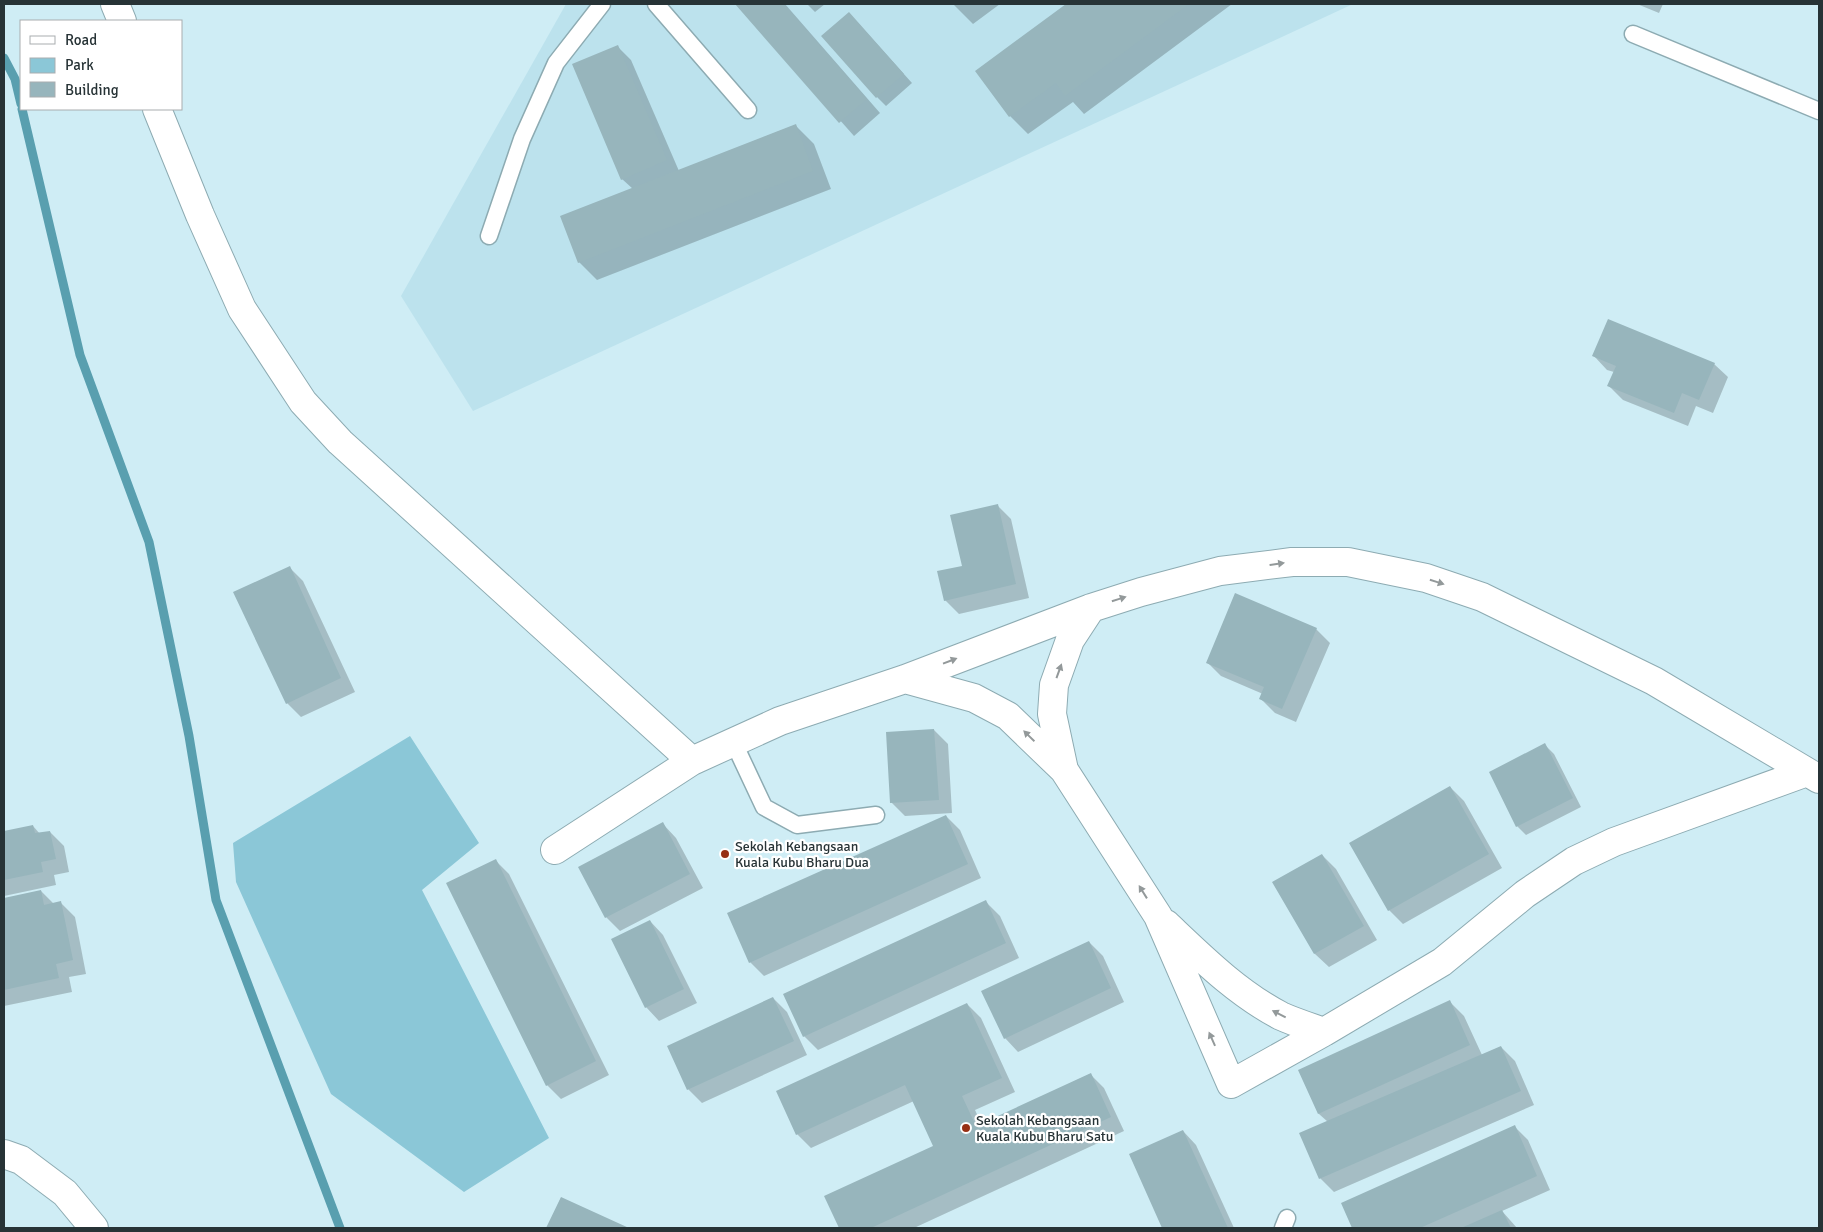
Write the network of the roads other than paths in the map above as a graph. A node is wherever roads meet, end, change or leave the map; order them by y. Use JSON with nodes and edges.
{"nodes":[{"id":1,"x":115,"y":4,"type":"edge"},
{"id":2,"x":602,"y":4,"type":"edge"},
{"id":3,"x":656,"y":4,"type":"edge"},
{"id":4,"x":122,"y":20,"type":"edge"},
{"id":5,"x":1633,"y":34,"type":"dead end"},
{"id":6,"x":157,"y":110,"type":"edge"},
{"id":7,"x":748,"y":110,"type":"dead end"},
{"id":8,"x":1819,"y":111,"type":"edge"},
{"id":9,"x":489,"y":236,"type":"dead end"},
{"id":10,"x":1091,"y":608,"type":"junction"},
{"id":11,"x":905,"y":679,"type":"junction"},
{"id":12,"x":733,"y":740,"type":"junction"},
{"id":13,"x":692,"y":761,"type":"junction"},
{"id":14,"x":1064,"y":770,"type":"junction"},
{"id":15,"x":1813,"y":775,"type":"edge"},
{"id":16,"x":876,"y":816,"type":"dead end"},
{"id":17,"x":555,"y":850,"type":"dead end"},
{"id":18,"x":1158,"y":916,"type":"junction"},
{"id":19,"x":1324,"y":1032,"type":"junction"},
{"id":20,"x":4,"y":1154,"type":"edge"},
{"id":21,"x":94,"y":1228,"type":"edge"}],
"edges":[{"from":1,"to":4,"type":"street"},
{"from":2,"to":9,"type":"lane"},
{"from":3,"to":7,"type":"lane"},
{"from":5,"to":8,"type":"lane"},
{"from":6,"to":13,"type":"street"},
{"from":11,"to":10,"type":"street","one_way":true},
{"from":14,"to":10,"type":"street","one_way":true},
{"from":10,"to":15,"type":"street","one_way":true},
{"from":11,"to":12,"type":"street"},
{"from":14,"to":11,"type":"street","one_way":true},
{"from":12,"to":13,"type":"street"},
{"from":12,"to":16,"type":"lane"},
{"from":13,"to":17,"type":"street"},
{"from":18,"to":14,"type":"street","one_way":true},
{"from":15,"to":19,"type":"street"},
{"from":19,"to":18,"type":"street","one_way":true},
{"from":19,"to":18,"type":"street","one_way":true},
{"from":20,"to":21,"type":"street"}]}
